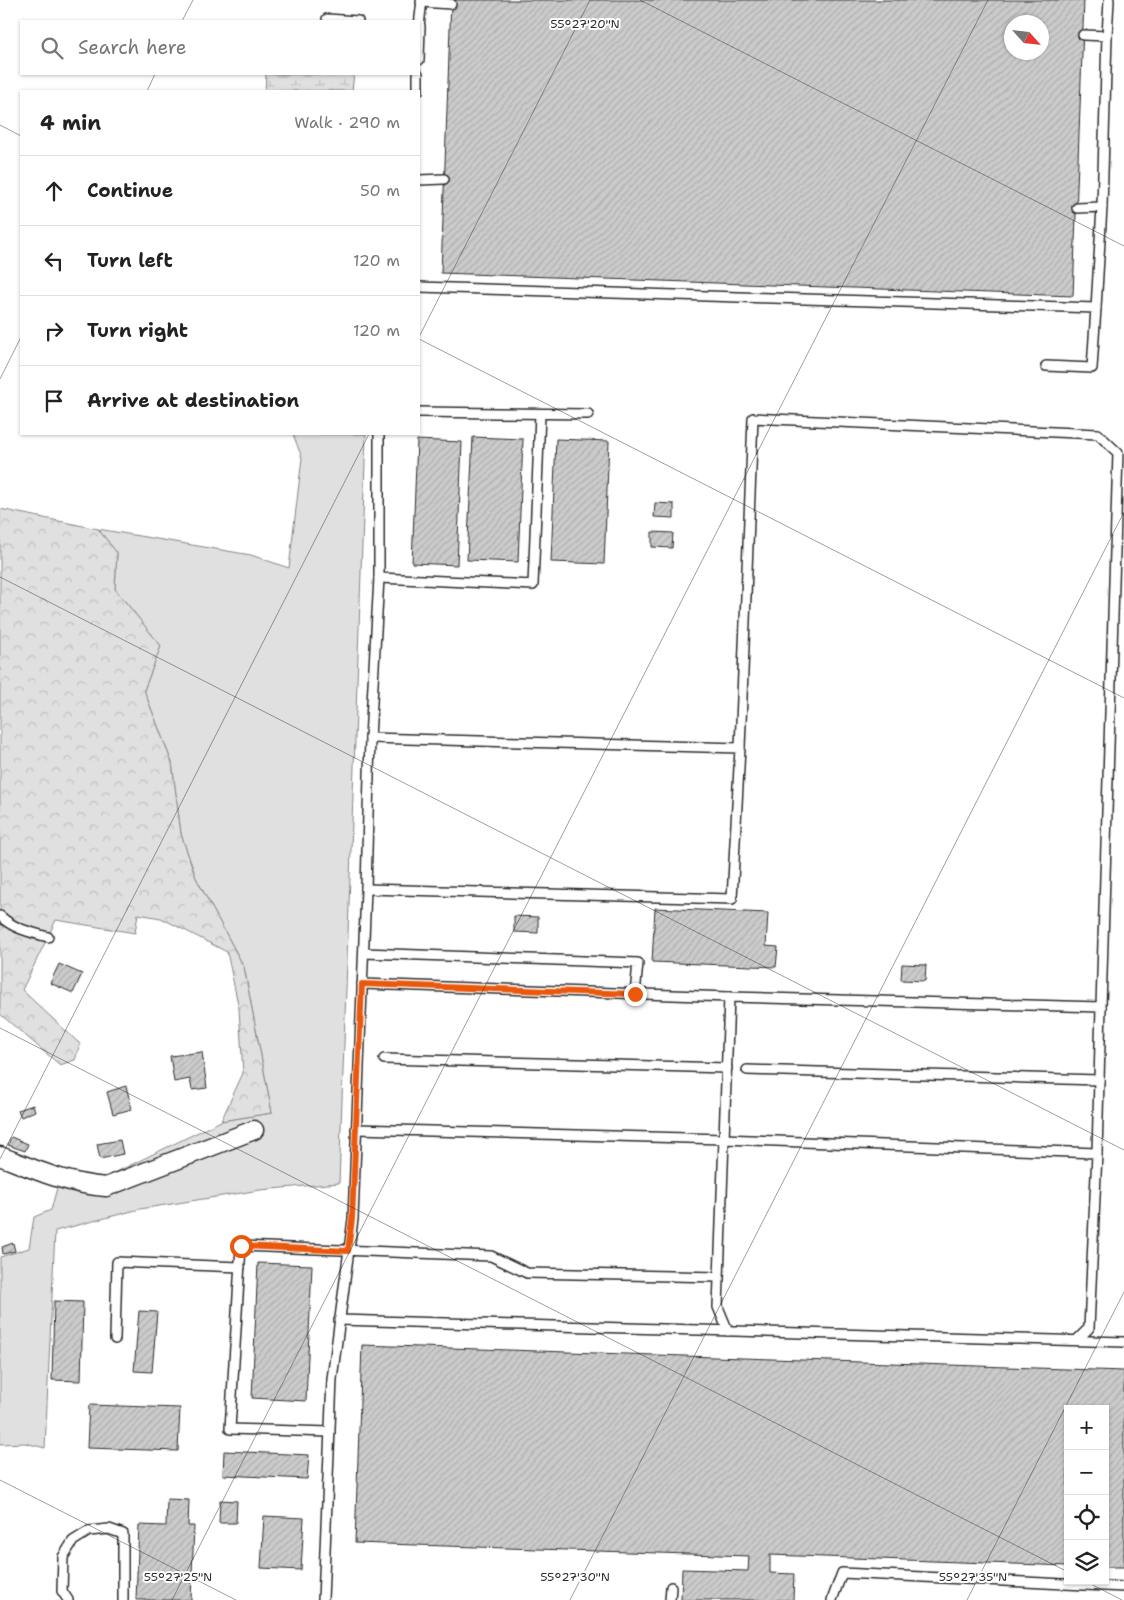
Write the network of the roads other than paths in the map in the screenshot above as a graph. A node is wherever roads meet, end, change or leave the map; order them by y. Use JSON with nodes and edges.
{"nodes":[{"id":1,"x":1109,"y":0,"type":"edge"},
{"id":2,"x":421,"y":1,"type":"edge"},
{"id":3,"x":450,"y":4,"type":"dead end"},
{"id":4,"x":326,"y":19,"type":"dead end"},
{"id":5,"x":342,"y":20,"type":"edge"},
{"id":6,"x":419,"y":20,"type":"edge"},
{"id":7,"x":1083,"y":35,"type":"dead end"},
{"id":8,"x":1108,"y":36,"type":"junction"},
{"id":9,"x":418,"y":75,"type":"edge"},
{"id":10,"x":418,"y":90,"type":"edge"},
{"id":11,"x":444,"y":179,"type":"dead end"},
{"id":12,"x":420,"y":180,"type":"edge"},
{"id":13,"x":1102,"y":207,"type":"junction"},
{"id":14,"x":1077,"y":208,"type":"dead end"},
{"id":15,"x":420,"y":287,"type":"edge"},
{"id":16,"x":1096,"y":308,"type":"junction"},
{"id":17,"x":1046,"y":366,"type":"dead end"},
{"id":18,"x":420,"y":412,"type":"edge"},
{"id":19,"x":540,"y":414,"type":"junction"},
{"id":20,"x":588,"y":414,"type":"dead end"},
{"id":21,"x":379,"y":435,"type":"edge"},
{"id":22,"x":379,"y":578,"type":"junction"},
{"id":23,"x":370,"y":738,"type":"junction"},
{"id":24,"x":740,"y":748,"type":"junction"},
{"id":25,"x":366,"y":888,"type":"junction"},
{"id":26,"x":0,"y":916,"type":"edge"},
{"id":27,"x":48,"y":937,"type":"dead end"},
{"id":28,"x":364,"y":953,"type":"junction"},
{"id":29,"x":362,"y":984,"type":"junction"},
{"id":30,"x":635,"y":994,"type":"junction"},
{"id":31,"x":729,"y":997,"type":"junction"},
{"id":32,"x":1101,"y":1008,"type":"junction"},
{"id":33,"x":384,"y":1059,"type":"dead end"},
{"id":34,"x":727,"y":1068,"type":"junction"},
{"id":35,"x":747,"y":1070,"type":"dead end"},
{"id":36,"x":1099,"y":1080,"type":"junction"},
{"id":37,"x":254,"y":1130,"type":"dead end"},
{"id":38,"x":356,"y":1130,"type":"junction"},
{"id":39,"x":724,"y":1139,"type":"junction"},
{"id":40,"x":1097,"y":1153,"type":"junction"},
{"id":41,"x":0,"y":1156,"type":"edge"},
{"id":42,"x":348,"y":1251,"type":"junction"},
{"id":43,"x":240,"y":1267,"type":"junction"},
{"id":44,"x":719,"y":1278,"type":"junction"},
{"id":45,"x":339,"y":1320,"type":"junction"},
{"id":46,"x":728,"y":1331,"type":"junction"},
{"id":47,"x":115,"y":1338,"type":"dead end"},
{"id":48,"x":1077,"y":1340,"type":"junction"},
{"id":49,"x":1124,"y":1342,"type":"edge"},
{"id":50,"x":330,"y":1432,"type":"junction"},
{"id":51,"x":671,"y":1587,"type":"dead end"},
{"id":52,"x":1124,"y":1587,"type":"edge"},
{"id":53,"x":68,"y":1600,"type":"edge"},
{"id":54,"x":122,"y":1600,"type":"edge"},
{"id":55,"x":323,"y":1600,"type":"edge"},
{"id":56,"x":670,"y":1600,"type":"edge"},
{"id":57,"x":832,"y":1600,"type":"edge"}],
"edges":[{"from":1,"to":8,"type":"lane"},
{"from":2,"to":3,"type":"lane"},
{"from":2,"to":6,"type":"lane"},
{"from":4,"to":5,"type":"lane"},
{"from":7,"to":8,"type":"lane"},
{"from":8,"to":13,"type":"lane"},
{"from":9,"to":10,"type":"lane"},
{"from":11,"to":12,"type":"lane"},
{"from":13,"to":14,"type":"lane"},
{"from":13,"to":16,"type":"lane"},
{"from":15,"to":16,"type":"lane"},
{"from":16,"to":17,"type":"lane"},
{"from":18,"to":19,"type":"lane"},
{"from":19,"to":20,"type":"lane"},
{"from":19,"to":22,"type":"lane"},
{"from":21,"to":22,"type":"lane"},
{"from":22,"to":23,"type":"lane"},
{"from":23,"to":24,"type":"lane"},
{"from":23,"to":25,"type":"lane"},
{"from":24,"to":25,"type":"lane"},
{"from":24,"to":32,"type":"lane"},
{"from":25,"to":28,"type":"lane"},
{"from":26,"to":27,"type":"lane"},
{"from":28,"to":29,"type":"lane"},
{"from":28,"to":30,"type":"lane"},
{"from":29,"to":30,"type":"lane"},
{"from":29,"to":38,"type":"lane"},
{"from":30,"to":31,"type":"lane"},
{"from":31,"to":32,"type":"lane"},
{"from":31,"to":34,"type":"lane"},
{"from":32,"to":36,"type":"lane"},
{"from":33,"to":34,"type":"lane"},
{"from":34,"to":39,"type":"lane"},
{"from":35,"to":36,"type":"lane"},
{"from":36,"to":40,"type":"lane"},
{"from":37,"to":41,"type":"street"},
{"from":38,"to":39,"type":"lane"},
{"from":38,"to":42,"type":"lane"},
{"from":39,"to":40,"type":"lane"},
{"from":39,"to":44,"type":"lane"},
{"from":40,"to":48,"type":"lane"},
{"from":42,"to":43,"type":"lane"},
{"from":42,"to":44,"type":"lane"},
{"from":42,"to":45,"type":"lane"},
{"from":43,"to":47,"type":"lane"},
{"from":43,"to":50,"type":"lane"},
{"from":44,"to":46,"type":"lane"},
{"from":45,"to":46,"type":"lane"},
{"from":45,"to":50,"type":"lane"},
{"from":46,"to":48,"type":"lane"},
{"from":48,"to":49,"type":"lane"},
{"from":50,"to":55,"type":"lane"},
{"from":51,"to":56,"type":"lane"},
{"from":52,"to":57,"type":"lane"},
{"from":53,"to":54,"type":"lane"}]}
